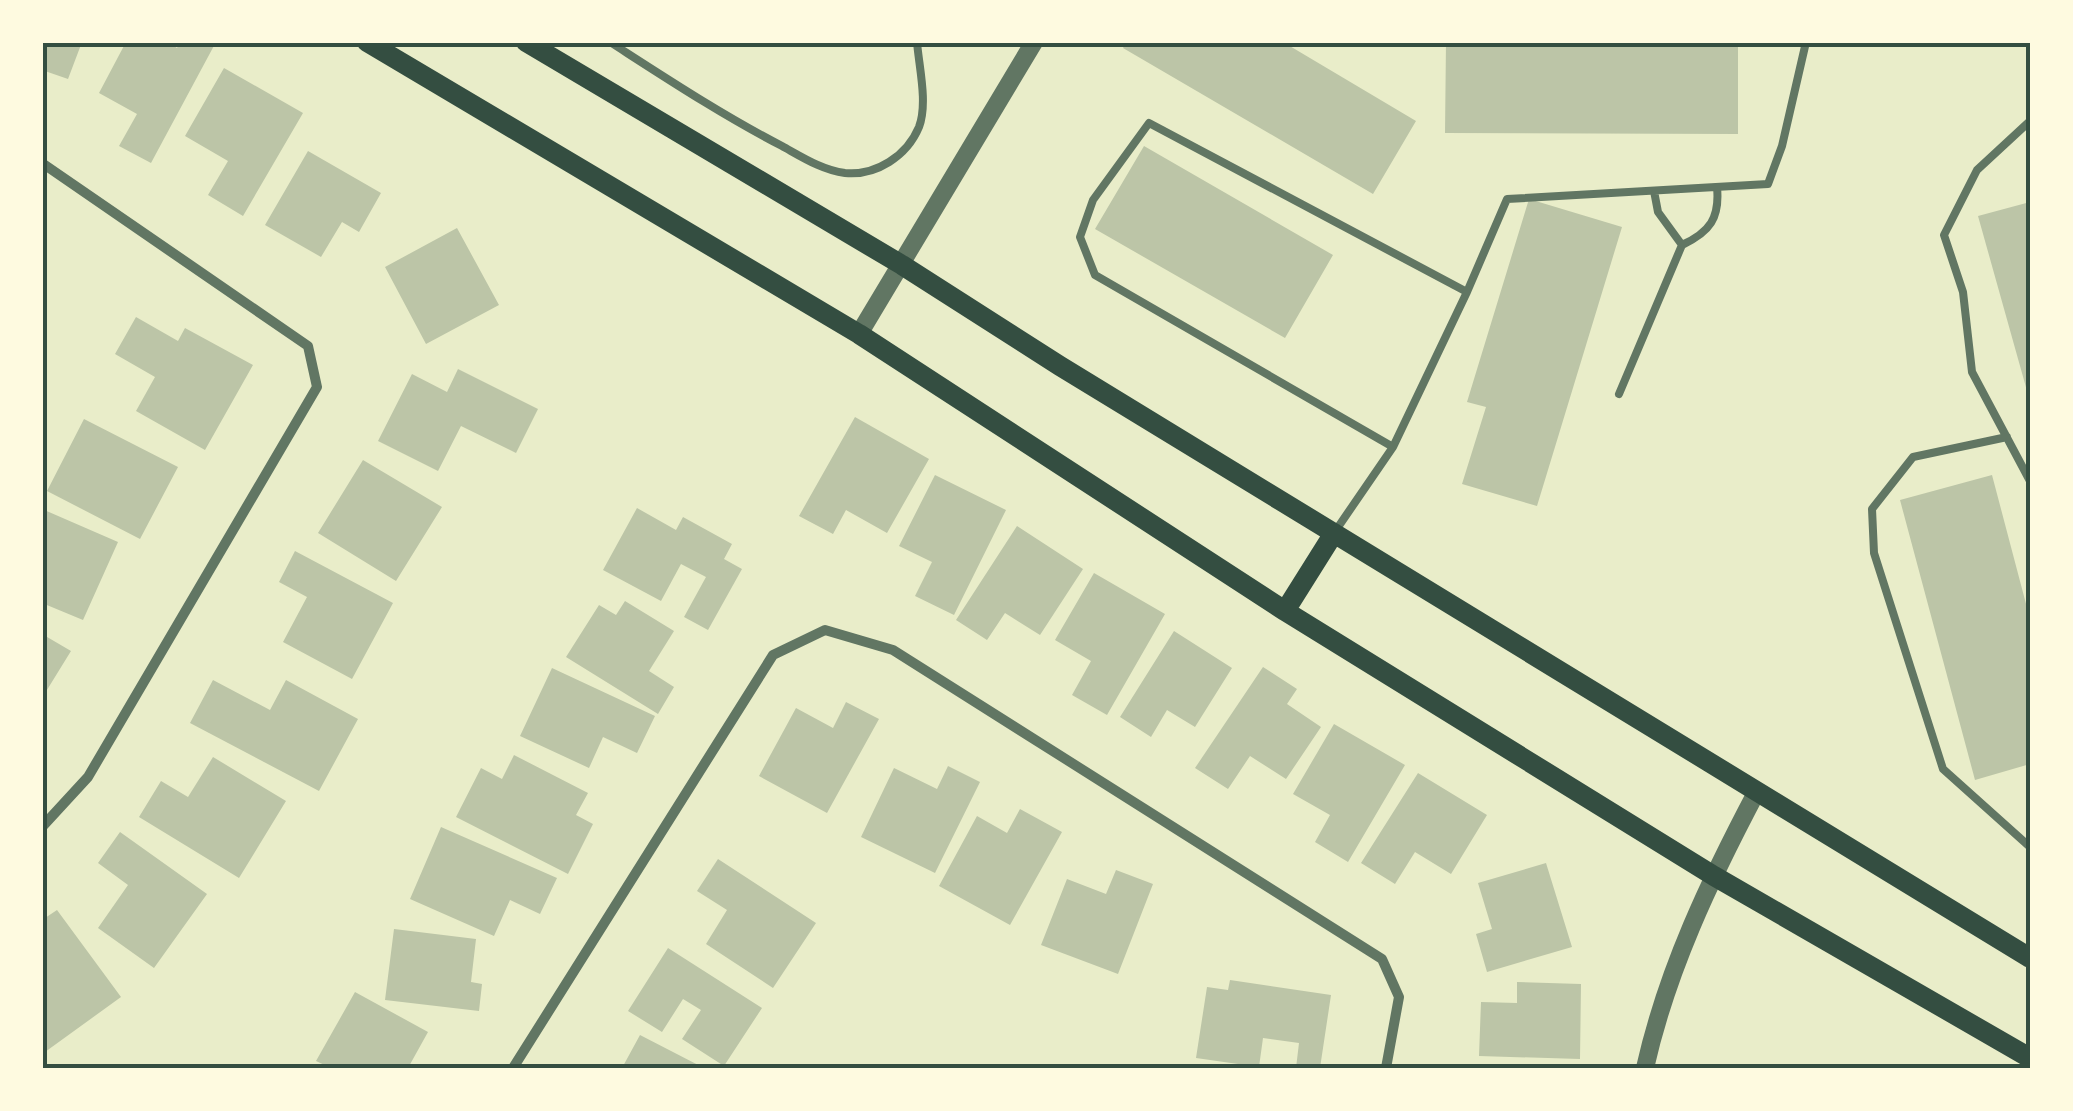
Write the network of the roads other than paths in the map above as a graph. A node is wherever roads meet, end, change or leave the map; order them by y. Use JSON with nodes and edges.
{"nodes":[{"id":1,"x":368,"y":42,"type":"edge"},
{"id":2,"x":526,"y":42,"type":"edge"},
{"id":3,"x":610,"y":42,"type":"edge"},
{"id":4,"x":917,"y":42,"type":"edge"},
{"id":5,"x":1034,"y":42,"type":"edge"},
{"id":6,"x":1806,"y":42,"type":"edge"},
{"id":7,"x":2030,"y":121,"type":"edge"},
{"id":8,"x":42,"y":163,"type":"edge"},
{"id":9,"x":1717,"y":187,"type":"junction"},
{"id":10,"x":1654,"y":191,"type":"junction"},
{"id":11,"x":1682,"y":246,"type":"junction"},
{"id":12,"x":902,"y":265,"type":"junction"},
{"id":13,"x":1467,"y":292,"type":"junction"},
{"id":14,"x":859,"y":334,"type":"junction"},
{"id":15,"x":1619,"y":394,"type":"dead end"},
{"id":16,"x":2006,"y":437,"type":"junction"},
{"id":17,"x":1393,"y":447,"type":"junction"},
{"id":18,"x":2030,"y":481,"type":"edge"},
{"id":19,"x":1334,"y":533,"type":"junction"},
{"id":20,"x":1284,"y":611,"type":"junction"},
{"id":21,"x":1757,"y":791,"type":"junction"},
{"id":22,"x":42,"y":827,"type":"edge"},
{"id":23,"x":2030,"y":847,"type":"edge"},
{"id":24,"x":1714,"y":876,"type":"junction"},
{"id":25,"x":2030,"y":958,"type":"edge"},
{"id":26,"x":2030,"y":1058,"type":"edge"},
{"id":27,"x":513,"y":1068,"type":"edge"},
{"id":28,"x":1386,"y":1068,"type":"edge"},
{"id":29,"x":1644,"y":1068,"type":"edge"}],
"edges":[{"from":1,"to":14,"type":"main road"},
{"from":2,"to":12,"type":"main road"},
{"from":3,"to":4,"type":"lane"},
{"from":5,"to":12,"type":"street"},
{"from":6,"to":9,"type":"lane"},
{"from":7,"to":16,"type":"lane"},
{"from":8,"to":22,"type":"street"},
{"from":9,"to":10,"type":"lane"},
{"from":9,"to":11,"type":"lane"},
{"from":10,"to":11,"type":"lane"},
{"from":10,"to":13,"type":"lane"},
{"from":11,"to":15,"type":"lane"},
{"from":12,"to":14,"type":"street"},
{"from":12,"to":19,"type":"main road"},
{"from":13,"to":17,"type":"lane"},
{"from":13,"to":17,"type":"lane"},
{"from":14,"to":20,"type":"main road"},
{"from":16,"to":18,"type":"lane"},
{"from":16,"to":23,"type":"lane"},
{"from":17,"to":19,"type":"lane"},
{"from":19,"to":20,"type":"main road"},
{"from":19,"to":21,"type":"main road"},
{"from":20,"to":24,"type":"main road"},
{"from":21,"to":24,"type":"street"},
{"from":21,"to":25,"type":"main road"},
{"from":24,"to":26,"type":"main road"},
{"from":24,"to":29,"type":"street"},
{"from":27,"to":28,"type":"street"}]}
